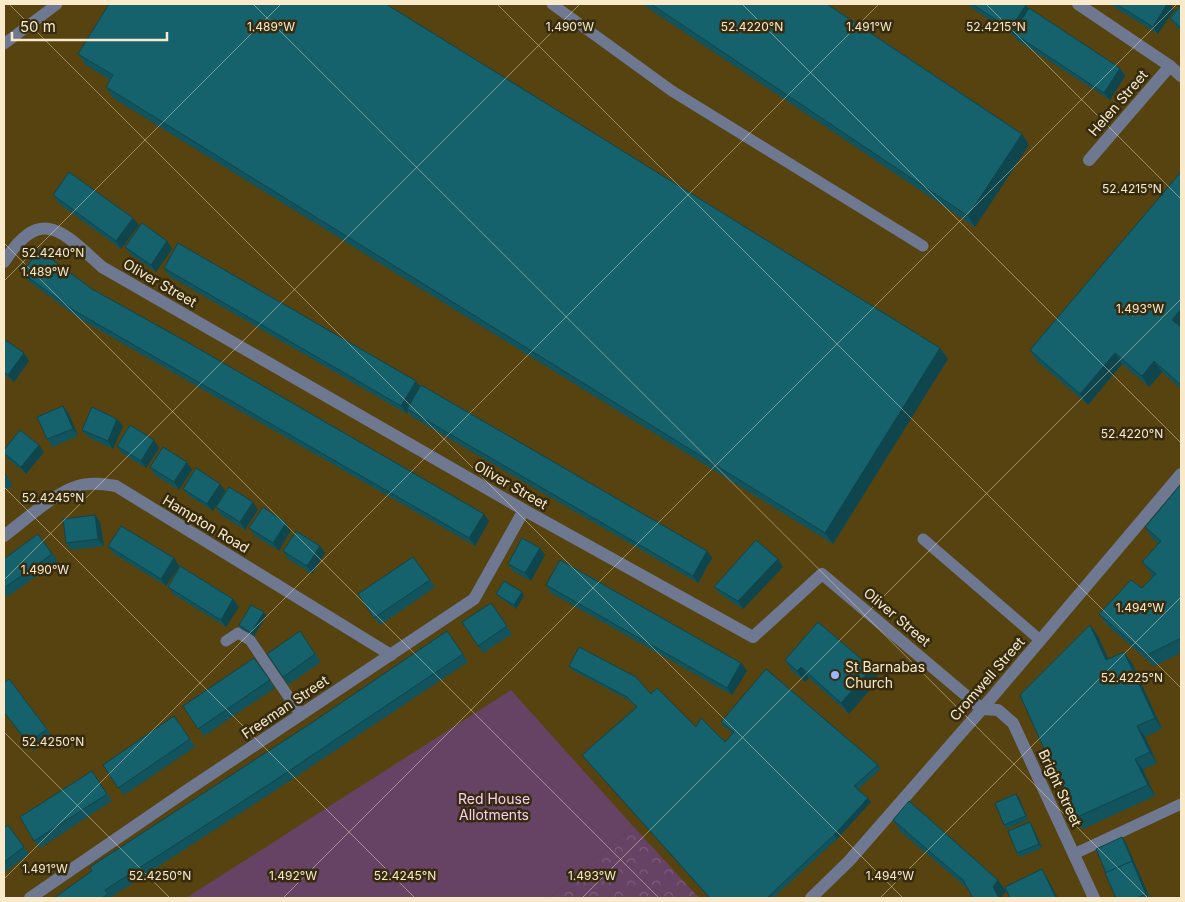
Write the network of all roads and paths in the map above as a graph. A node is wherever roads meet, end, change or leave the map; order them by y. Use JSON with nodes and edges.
{"nodes":[{"id":1,"x":57,"y":4,"type":"edge"},
{"id":2,"x":552,"y":4,"type":"edge"},
{"id":3,"x":1078,"y":4,"type":"edge"},
{"id":4,"x":4,"y":44,"type":"edge"},
{"id":5,"x":1170,"y":66,"type":"junction"},
{"id":6,"x":1181,"y":76,"type":"edge"},
{"id":7,"x":1089,"y":160,"type":"dead end"},
{"id":8,"x":923,"y":246,"type":"dead end"},
{"id":9,"x":4,"y":262,"type":"edge"},
{"id":10,"x":1181,"y":474,"type":"edge"},
{"id":11,"x":524,"y":510,"type":"junction"},
{"id":12,"x":4,"y":536,"type":"edge"},
{"id":13,"x":923,"y":539,"type":"dead end"},
{"id":14,"x":226,"y":640,"type":"dead end"},
{"id":15,"x":1040,"y":640,"type":"junction"},
{"id":16,"x":391,"y":655,"type":"junction"},
{"id":17,"x":982,"y":709,"type":"junction"},
{"id":18,"x":301,"y":715,"type":"junction"},
{"id":19,"x":1181,"y":804,"type":"edge"},
{"id":20,"x":1074,"y":854,"type":"junction"},
{"id":21,"x":30,"y":898,"type":"edge"},
{"id":22,"x":811,"y":898,"type":"edge"},
{"id":23,"x":1094,"y":898,"type":"edge"}],
"edges":[{"from":1,"to":4,"type":"lane"},
{"from":2,"to":8,"type":"lane"},
{"from":3,"to":5,"type":"street"},
{"from":5,"to":6,"type":"street"},
{"from":5,"to":7,"type":"street","name":"Helen Street"},
{"from":9,"to":11,"type":"street","name":"Oliver Street"},
{"from":10,"to":15,"type":"street","name":"Cromwell Street"},
{"from":11,"to":16,"type":"street","name":"Freeman Street"},
{"from":11,"to":17,"type":"street","name":"Oliver Street"},
{"from":12,"to":16,"type":"street","name":"Hampton Road"},
{"from":13,"to":15,"type":"lane"},
{"from":14,"to":18,"type":"lane"},
{"from":15,"to":17,"type":"street","name":"Cromwell Street"},
{"from":16,"to":18,"type":"street","name":"Freeman Street"},
{"from":17,"to":20,"type":"street","name":"Bright Street"},
{"from":17,"to":22,"type":"street","name":"Cromwell Street"},
{"from":18,"to":21,"type":"street","name":"Freeman Street"},
{"from":19,"to":20,"type":"lane"},
{"from":20,"to":23,"type":"street","name":"Bright Street"}]}
